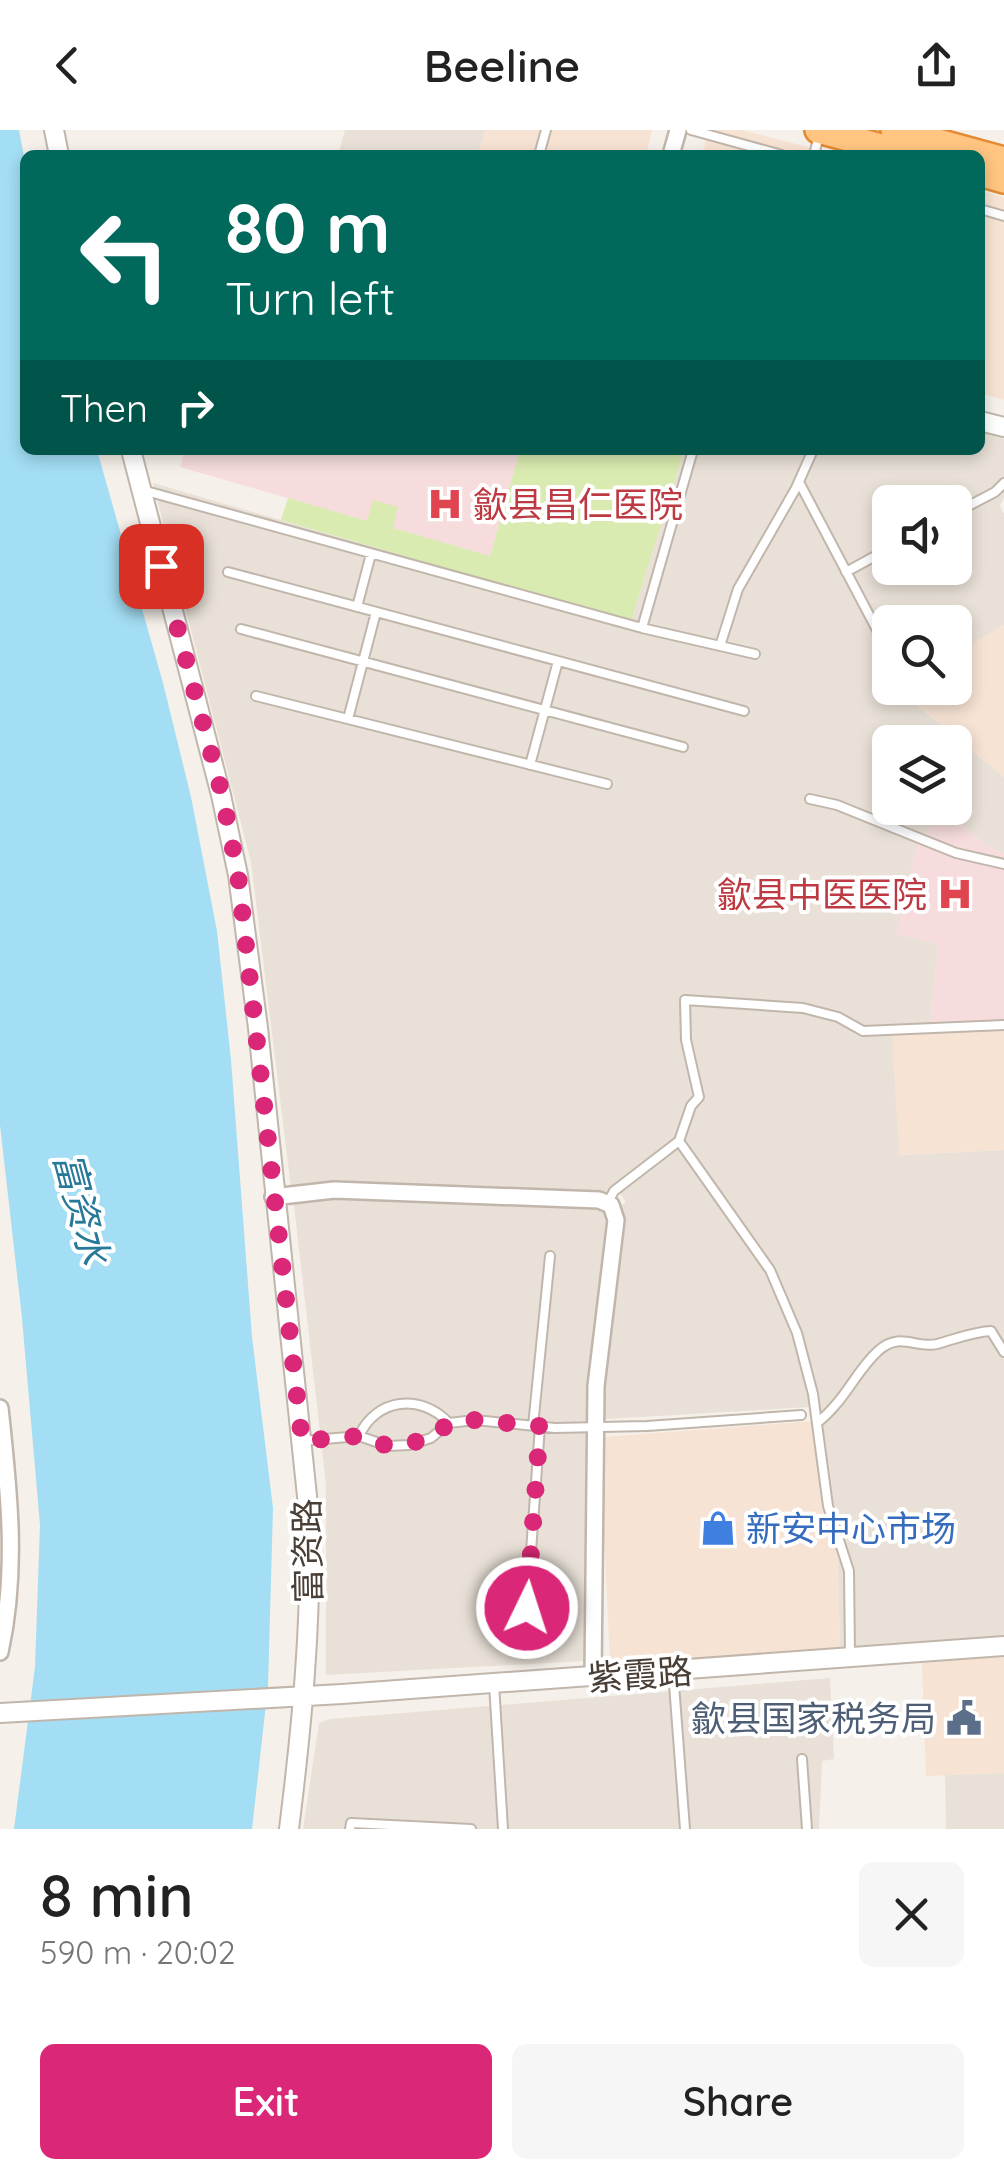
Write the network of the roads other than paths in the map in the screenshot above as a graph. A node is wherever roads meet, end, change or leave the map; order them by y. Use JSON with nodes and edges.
{"nodes":[{"id":1,"x":691,"y":130,"type":"edge"},
{"id":2,"x":819,"y":130,"type":"edge"},
{"id":3,"x":894,"y":130,"type":"edge"},
{"id":4,"x":764,"y":150,"type":"edge"},
{"id":5,"x":893,"y":150,"type":"edge"},
{"id":6,"x":967,"y":150,"type":"edge"},
{"id":7,"x":132,"y":455,"type":"edge"},
{"id":8,"x":692,"y":455,"type":"edge"},
{"id":9,"x":811,"y":455,"type":"edge"},
{"id":10,"x":799,"y":482,"type":"junction"},
{"id":11,"x":1004,"y":483,"type":"edge"},
{"id":12,"x":141,"y":490,"type":"junction"},
{"id":13,"x":972,"y":505,"type":"edge"},
{"id":14,"x":371,"y":554,"type":"junction"},
{"id":15,"x":872,"y":558,"type":"edge"},
{"id":16,"x":228,"y":572,"type":"dead end"},
{"id":17,"x":846,"y":572,"type":"junction"},
{"id":18,"x":357,"y":607,"type":"junction"},
{"id":19,"x":376,"y":612,"type":"junction"},
{"id":20,"x":872,"y":621,"type":"edge"},
{"id":21,"x":642,"y":628,"type":"junction"},
{"id":22,"x":241,"y":629,"type":"dead end"},
{"id":23,"x":720,"y":646,"type":"junction"},
{"id":24,"x":755,"y":654,"type":"dead end"},
{"id":25,"x":558,"y":661,"type":"junction"},
{"id":26,"x":362,"y":662,"type":"junction"},
{"id":27,"x":256,"y":696,"type":"dead end"},
{"id":28,"x":545,"y":710,"type":"junction"},
{"id":29,"x":744,"y":711,"type":"dead end"},
{"id":30,"x":348,"y":719,"type":"junction"},
{"id":31,"x":684,"y":747,"type":"dead end"},
{"id":32,"x":530,"y":764,"type":"junction"},
{"id":33,"x":607,"y":784,"type":"dead end"},
{"id":34,"x":810,"y":799,"type":"dead end"},
{"id":35,"x":1004,"y":864,"type":"edge"},
{"id":36,"x":1004,"y":1026,"type":"edge"},
{"id":37,"x":679,"y":1141,"type":"junction"},
{"id":38,"x":273,"y":1197,"type":"junction"},
{"id":39,"x":608,"y":1202,"type":"junction"},
{"id":40,"x":550,"y":1256,"type":"dead end"},
{"id":41,"x":1004,"y":1352,"type":"edge"},
{"id":42,"x":0,"y":1408,"type":"edge"},
{"id":43,"x":801,"y":1415,"type":"dead end"},
{"id":44,"x":449,"y":1423,"type":"junction"},
{"id":45,"x":817,"y":1423,"type":"junction"},
{"id":46,"x":537,"y":1426,"type":"junction"},
{"id":47,"x":596,"y":1427,"type":"junction"},
{"id":48,"x":359,"y":1436,"type":"junction"},
{"id":49,"x":302,"y":1441,"type":"junction"},
{"id":50,"x":2,"y":1453,"type":"edge"},
{"id":51,"x":527,"y":1608,"type":"dead end"},
{"id":52,"x":1004,"y":1646,"type":"edge"},
{"id":53,"x":0,"y":1652,"type":"edge"},
{"id":54,"x":850,"y":1659,"type":"junction"},
{"id":55,"x":674,"y":1671,"type":"junction"},
{"id":56,"x":593,"y":1677,"type":"junction"},
{"id":57,"x":494,"y":1684,"type":"junction"},
{"id":58,"x":303,"y":1696,"type":"junction"},
{"id":59,"x":2,"y":1713,"type":"edge"},
{"id":60,"x":802,"y":1759,"type":"dead end"},
{"id":61,"x":289,"y":1829,"type":"edge"},
{"id":62,"x":350,"y":1829,"type":"edge"},
{"id":63,"x":471,"y":1829,"type":"edge"},
{"id":64,"x":503,"y":1829,"type":"edge"},
{"id":65,"x":685,"y":1829,"type":"edge"},
{"id":66,"x":806,"y":1829,"type":"edge"}],
"edges":[{"from":1,"to":4,"type":"lane"},
{"from":2,"to":5,"type":"highway"},
{"from":3,"to":6,"type":"highway"},
{"from":7,"to":12,"type":"street","name":"富资路"},
{"from":8,"to":21,"type":"lane"},
{"from":9,"to":10,"type":"lane"},
{"from":10,"to":17,"type":"lane"},
{"from":10,"to":23,"type":"lane"},
{"from":11,"to":13,"type":"lane"},
{"from":12,"to":14,"type":"lane"},
{"from":12,"to":38,"type":"street","name":"富资路"},
{"from":14,"to":18,"type":"lane"},
{"from":14,"to":21,"type":"lane"},
{"from":15,"to":17,"type":"lane"},
{"from":16,"to":18,"type":"lane"},
{"from":17,"to":20,"type":"lane"},
{"from":18,"to":19,"type":"lane"},
{"from":19,"to":25,"type":"lane"},
{"from":19,"to":26,"type":"lane"},
{"from":21,"to":23,"type":"lane"},
{"from":22,"to":26,"type":"lane"},
{"from":23,"to":24,"type":"lane"},
{"from":25,"to":28,"type":"lane"},
{"from":25,"to":29,"type":"lane"},
{"from":26,"to":28,"type":"lane"},
{"from":26,"to":30,"type":"lane"},
{"from":27,"to":30,"type":"lane"},
{"from":28,"to":31,"type":"lane"},
{"from":28,"to":32,"type":"lane"},
{"from":30,"to":32,"type":"lane"},
{"from":32,"to":33,"type":"lane"},
{"from":34,"to":35,"type":"lane"},
{"from":36,"to":37,"type":"lane"},
{"from":37,"to":39,"type":"lane"},
{"from":37,"to":45,"type":"lane"},
{"from":38,"to":39,"type":"street"},
{"from":38,"to":49,"type":"street","name":"富资路"},
{"from":39,"to":47,"type":"street"},
{"from":40,"to":46,"type":"lane"},
{"from":41,"to":45,"type":"lane"},
{"from":42,"to":50,"type":"street"},
{"from":43,"to":47,"type":"lane"},
{"from":44,"to":46,"type":"lane"},
{"from":44,"to":48,"type":"lane"},
{"from":44,"to":48,"type":"lane"},
{"from":45,"to":54,"type":"lane"},
{"from":46,"to":47,"type":"lane"},
{"from":46,"to":51,"type":"lane"},
{"from":47,"to":56,"type":"street"},
{"from":48,"to":49,"type":"lane"},
{"from":49,"to":58,"type":"street","name":"富资路"},
{"from":50,"to":53,"type":"street"},
{"from":52,"to":54,"type":"street","name":"紫霞路"},
{"from":54,"to":55,"type":"street","name":"紫霞路"},
{"from":55,"to":56,"type":"street","name":"紫霞路"},
{"from":55,"to":65,"type":"lane"},
{"from":56,"to":57,"type":"street","name":"紫霞路"},
{"from":57,"to":58,"type":"street","name":"紫霞路"},
{"from":57,"to":64,"type":"lane"},
{"from":58,"to":59,"type":"street","name":"紫霞路"},
{"from":58,"to":61,"type":"street","name":"富资路"},
{"from":60,"to":66,"type":"lane"},
{"from":62,"to":63,"type":"lane"}]}
